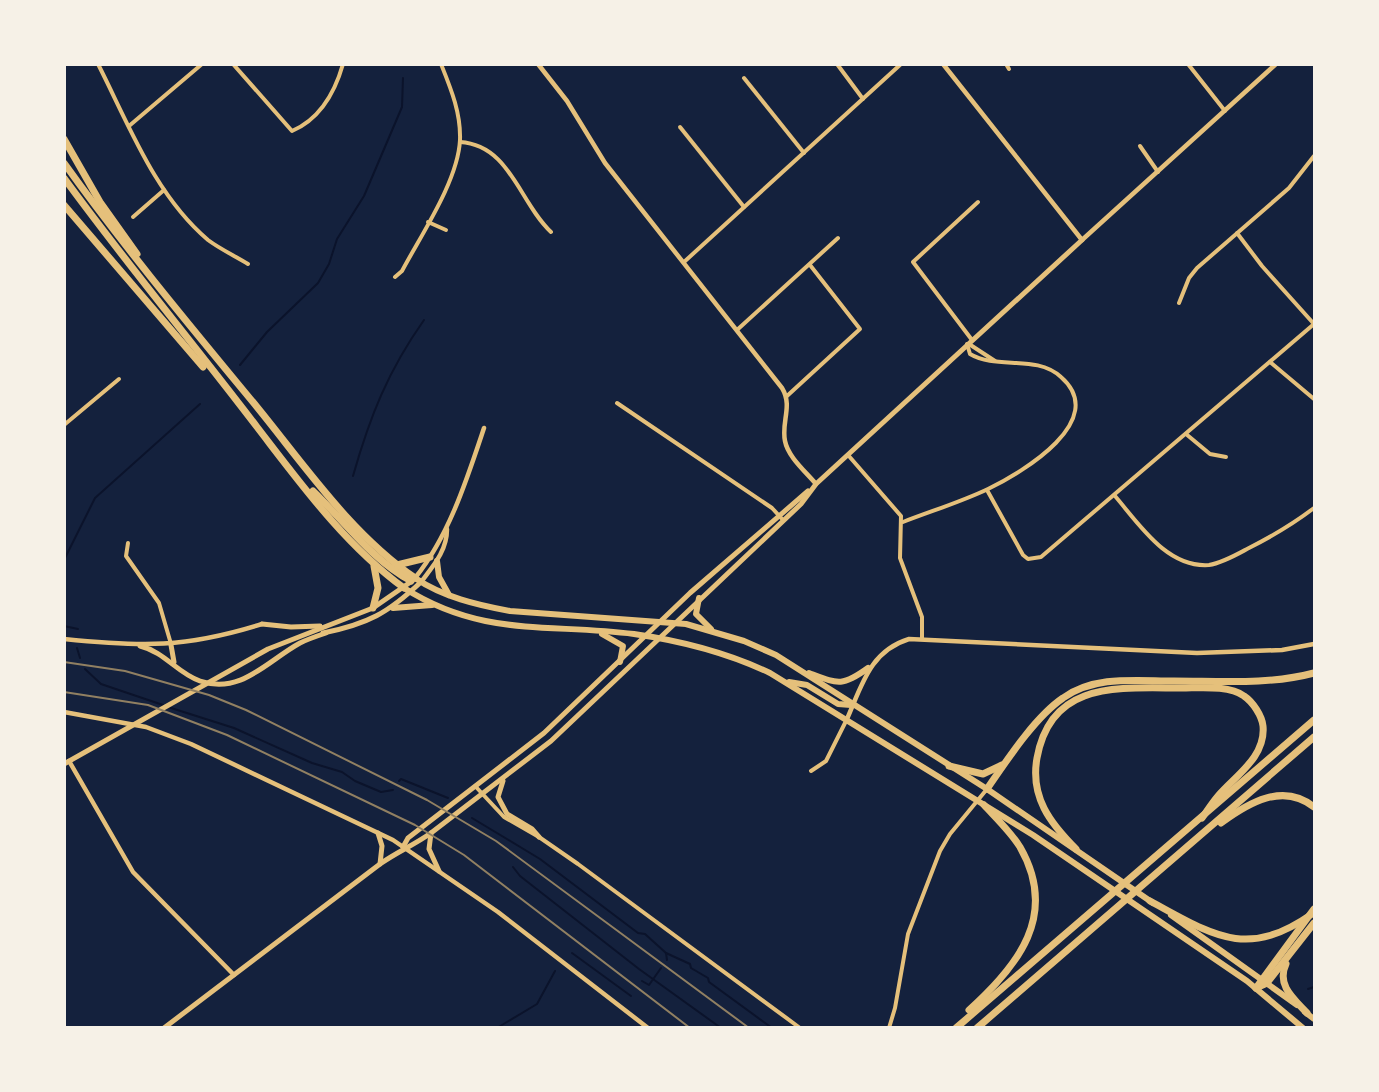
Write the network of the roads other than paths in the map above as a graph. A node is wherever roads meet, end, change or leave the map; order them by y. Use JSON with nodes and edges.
{"nodes":[{"id":1,"x":98,"y":64,"type":"edge"},
{"id":2,"x":202,"y":64,"type":"edge"},
{"id":3,"x":233,"y":64,"type":"edge"},
{"id":4,"x":343,"y":64,"type":"edge"},
{"id":5,"x":441,"y":64,"type":"edge"},
{"id":6,"x":538,"y":64,"type":"edge"},
{"id":7,"x":837,"y":64,"type":"edge"},
{"id":8,"x":901,"y":64,"type":"edge"},
{"id":9,"x":943,"y":64,"type":"edge"},
{"id":10,"x":1188,"y":64,"type":"edge"},
{"id":11,"x":1276,"y":64,"type":"edge"},
{"id":12,"x":744,"y":78,"type":"dead end"},
{"id":13,"x":863,"y":99,"type":"junction"},
{"id":14,"x":1225,"y":111,"type":"junction"},
{"id":15,"x":129,"y":126,"type":"junction"},
{"id":16,"x":680,"y":127,"type":"dead end"},
{"id":17,"x":64,"y":139,"type":"edge"},
{"id":18,"x":460,"y":142,"type":"junction"},
{"id":19,"x":1140,"y":146,"type":"dead end"},
{"id":20,"x":804,"y":153,"type":"junction"},
{"id":21,"x":1314,"y":156,"type":"edge"},
{"id":22,"x":64,"y":163,"type":"edge"},
{"id":23,"x":1158,"y":172,"type":"junction"},
{"id":24,"x":64,"y":178,"type":"edge"},
{"id":25,"x":164,"y":190,"type":"junction"},
{"id":26,"x":978,"y":202,"type":"dead end"},
{"id":27,"x":64,"y":205,"type":"edge"},
{"id":28,"x":744,"y":207,"type":"junction"},
{"id":29,"x":133,"y":217,"type":"dead end"},
{"id":30,"x":428,"y":222,"type":"junction"},
{"id":31,"x":446,"y":230,"type":"dead end"},
{"id":32,"x":551,"y":232,"type":"dead end"},
{"id":33,"x":1237,"y":233,"type":"junction"},
{"id":34,"x":838,"y":238,"type":"dead end"},
{"id":35,"x":1082,"y":240,"type":"junction"},
{"id":36,"x":684,"y":262,"type":"junction"},
{"id":37,"x":248,"y":264,"type":"dead end"},
{"id":38,"x":810,"y":265,"type":"junction"},
{"id":39,"x":395,"y":277,"type":"dead end"},
{"id":40,"x":1179,"y":303,"type":"dead end"},
{"id":41,"x":180,"y":315,"type":"junction"},
{"id":42,"x":1314,"y":324,"type":"edge"},
{"id":43,"x":737,"y":330,"type":"junction"},
{"id":44,"x":970,"y":342,"type":"junction"},
{"id":45,"x":995,"y":362,"type":"junction"},
{"id":46,"x":1270,"y":362,"type":"junction"},
{"id":47,"x":119,"y":379,"type":"dead end"},
{"id":48,"x":787,"y":396,"type":"junction"},
{"id":49,"x":1314,"y":399,"type":"edge"},
{"id":50,"x":617,"y":404,"type":"dead end"},
{"id":51,"x":245,"y":412,"type":"junction"},
{"id":52,"x":64,"y":425,"type":"edge"},
{"id":53,"x":484,"y":428,"type":"dead end"},
{"id":54,"x":1186,"y":434,"type":"junction"},
{"id":55,"x":848,"y":455,"type":"junction"},
{"id":56,"x":1226,"y":457,"type":"dead end"},
{"id":57,"x":289,"y":469,"type":"junction"},
{"id":58,"x":814,"y":486,"type":"junction"},
{"id":59,"x":987,"y":490,"type":"junction"},
{"id":60,"x":1115,"y":496,"type":"junction"},
{"id":61,"x":1314,"y":508,"type":"edge"},
{"id":62,"x":781,"y":518,"type":"junction"},
{"id":63,"x":903,"y":522,"type":"junction"},
{"id":64,"x":128,"y":543,"type":"dead end"},
{"id":65,"x":434,"y":559,"type":"junction"},
{"id":66,"x":397,"y":565,"type":"junction"},
{"id":67,"x":374,"y":566,"type":"junction"},
{"id":68,"x":416,"y":580,"type":"junction"},
{"id":69,"x":407,"y":590,"type":"junction"},
{"id":70,"x":450,"y":596,"type":"junction"},
{"id":71,"x":699,"y":598,"type":"junction"},
{"id":72,"x":433,"y":605,"type":"junction"},
{"id":73,"x":373,"y":608,"type":"junction"},
{"id":74,"x":393,"y":608,"type":"junction"},
{"id":75,"x":661,"y":621,"type":"junction"},
{"id":76,"x":673,"y":622,"type":"junction"},
{"id":77,"x":262,"y":624,"type":"joint"},
{"id":78,"x":324,"y":625,"type":"junction"},
{"id":79,"x":599,"y":632,"type":"junction"},
{"id":80,"x":716,"y":632,"type":"junction"},
{"id":81,"x":326,"y":633,"type":"junction"},
{"id":82,"x":646,"y":637,"type":"junction"},
{"id":83,"x":298,"y":638,"type":"junction"},
{"id":84,"x":658,"y":638,"type":"junction"},
{"id":85,"x":64,"y":639,"type":"edge"},
{"id":86,"x":922,"y":639,"type":"junction"},
{"id":87,"x":1314,"y":644,"type":"edge"},
{"id":88,"x":171,"y":645,"type":"junction"},
{"id":89,"x":140,"y":646,"type":"junction"},
{"id":90,"x":174,"y":662,"type":"junction"},
{"id":91,"x":620,"y":662,"type":"junction"},
{"id":92,"x":868,"y":668,"type":"junction"},
{"id":93,"x":799,"y":669,"type":"junction"},
{"id":94,"x":1314,"y":673,"type":"edge"},
{"id":95,"x":785,"y":681,"type":"junction"},
{"id":96,"x":853,"y":705,"type":"junction"},
{"id":97,"x":64,"y":712,"type":"edge"},
{"id":98,"x":846,"y":719,"type":"junction"},
{"id":99,"x":1314,"y":720,"type":"edge"},
{"id":100,"x":1314,"y":737,"type":"edge"},
{"id":101,"x":1006,"y":762,"type":"junction"},
{"id":102,"x":66,"y":763,"type":"edge"},
{"id":103,"x":949,"y":766,"type":"junction"},
{"id":104,"x":812,"y":771,"type":"dead end"},
{"id":105,"x":503,"y":779,"type":"junction"},
{"id":106,"x":476,"y":787,"type":"junction"},
{"id":107,"x":987,"y":789,"type":"junction"},
{"id":108,"x":483,"y":794,"type":"junction"},
{"id":109,"x":981,"y":803,"type":"junction"},
{"id":110,"x":1314,"y":807,"type":"edge"},
{"id":111,"x":1202,"y":818,"type":"junction"},
{"id":112,"x":378,"y":833,"type":"junction"},
{"id":113,"x":431,"y":833,"type":"junction"},
{"id":114,"x":539,"y":837,"type":"junction"},
{"id":115,"x":403,"y":847,"type":"junction"},
{"id":116,"x":1076,"y":849,"type":"junction"},
{"id":117,"x":1178,"y":855,"type":"junction"},
{"id":118,"x":380,"y":864,"type":"junction"},
{"id":119,"x":439,"y":871,"type":"junction"},
{"id":120,"x":1150,"y":901,"type":"junction"},
{"id":121,"x":1313,"y":911,"type":"edge"},
{"id":122,"x":1314,"y":923,"type":"edge"},
{"id":123,"x":1293,"y":952,"type":"junction"},
{"id":124,"x":234,"y":975,"type":"junction"},
{"id":125,"x":1264,"y":980,"type":"junction"},
{"id":126,"x":1256,"y":988,"type":"junction"},
{"id":127,"x":1307,"y":1013,"type":"junction"},
{"id":128,"x":1314,"y":1019,"type":"edge"},
{"id":129,"x":164,"y":1028,"type":"edge"},
{"id":130,"x":648,"y":1028,"type":"edge"},
{"id":131,"x":800,"y":1028,"type":"edge"},
{"id":132,"x":889,"y":1028,"type":"edge"},
{"id":133,"x":951,"y":1028,"type":"edge"},
{"id":134,"x":956,"y":1028,"type":"edge"},
{"id":135,"x":977,"y":1028,"type":"edge"},
{"id":136,"x":1303,"y":1028,"type":"edge"}],
"edges":[{"from":1,"to":15,"type":"street"},
{"from":2,"to":15,"type":"street"},
{"from":3,"to":4,"type":"street"},
{"from":5,"to":18,"type":"street"},
{"from":6,"to":36,"type":"street"},
{"from":7,"to":13,"type":"street"},
{"from":8,"to":13,"type":"street"},
{"from":9,"to":35,"type":"street"},
{"from":10,"to":14,"type":"street"},
{"from":11,"to":14,"type":"street"},
{"from":12,"to":20,"type":"street"},
{"from":13,"to":20,"type":"street"},
{"from":14,"to":23,"type":"street"},
{"from":15,"to":25,"type":"street"},
{"from":16,"to":28,"type":"street"},
{"from":17,"to":41,"type":"highway"},
{"from":18,"to":30,"type":"street"},
{"from":18,"to":32,"type":"street"},
{"from":19,"to":23,"type":"street"},
{"from":20,"to":28,"type":"street"},
{"from":21,"to":33,"type":"street"},
{"from":22,"to":41,"type":"highway"},
{"from":23,"to":35,"type":"street"},
{"from":24,"to":51,"type":"highway"},
{"from":25,"to":29,"type":"street"},
{"from":25,"to":37,"type":"street"},
{"from":26,"to":44,"type":"street"},
{"from":27,"to":51,"type":"highway"},
{"from":28,"to":36,"type":"street"},
{"from":30,"to":31,"type":"street"},
{"from":30,"to":39,"type":"street"},
{"from":33,"to":40,"type":"street"},
{"from":33,"to":42,"type":"street"},
{"from":34,"to":38,"type":"street"},
{"from":35,"to":44,"type":"main road"},
{"from":36,"to":43,"type":"street"},
{"from":38,"to":43,"type":"street"},
{"from":38,"to":48,"type":"street"},
{"from":41,"to":66,"type":"highway"},
{"from":42,"to":46,"type":"street"},
{"from":43,"to":48,"type":"street"},
{"from":44,"to":45,"type":"street"},
{"from":44,"to":45,"type":"street"},
{"from":44,"to":55,"type":"main road"},
{"from":45,"to":59,"type":"street"},
{"from":46,"to":49,"type":"street"},
{"from":46,"to":54,"type":"street"},
{"from":47,"to":52,"type":"street"},
{"from":48,"to":58,"type":"street"},
{"from":50,"to":62,"type":"street"},
{"from":51,"to":57,"type":"highway"},
{"from":53,"to":65,"type":"street"},
{"from":54,"to":56,"type":"street"},
{"from":54,"to":60,"type":"street"},
{"from":55,"to":58,"type":"main road"},
{"from":55,"to":63,"type":"street"},
{"from":57,"to":67,"type":"highway"},
{"from":57,"to":68,"type":"highway"},
{"from":58,"to":62,"type":"main road"},
{"from":59,"to":60,"type":"street"},
{"from":59,"to":63,"type":"street"},
{"from":60,"to":61,"type":"street"},
{"from":62,"to":71,"type":"main road"},
{"from":62,"to":75,"type":"main road"},
{"from":63,"to":86,"type":"street"},
{"from":64,"to":88,"type":"street"},
{"from":65,"to":66,"type":"highway"},
{"from":65,"to":68,"type":"street"},
{"from":65,"to":70,"type":"highway"},
{"from":66,"to":68,"type":"highway"},
{"from":67,"to":69,"type":"highway"},
{"from":67,"to":73,"type":"highway"},
{"from":68,"to":69,"type":"main road"},
{"from":68,"to":69,"type":"main road"},
{"from":68,"to":70,"type":"highway"},
{"from":69,"to":72,"type":"highway"},
{"from":69,"to":73,"type":"main road"},
{"from":69,"to":74,"type":"main road"},
{"from":70,"to":75,"type":"highway"},
{"from":71,"to":76,"type":"main road"},
{"from":71,"to":80,"type":"highway"},
{"from":72,"to":74,"type":"highway"},
{"from":72,"to":79,"type":"highway"},
{"from":73,"to":78,"type":"main road"},
{"from":74,"to":81,"type":"main road"},
{"from":75,"to":76,"type":"highway"},
{"from":75,"to":82,"type":"main road"},
{"from":76,"to":80,"type":"highway"},
{"from":76,"to":84,"type":"main road"},
{"from":77,"to":78,"type":"main road"},
{"from":77,"to":88,"type":"street"},
{"from":78,"to":83,"type":"main road"},
{"from":79,"to":82,"type":"highway"},
{"from":79,"to":91,"type":"highway"},
{"from":80,"to":93,"type":"highway"},
{"from":81,"to":83,"type":"main road"},
{"from":81,"to":90,"type":"main road"},
{"from":82,"to":84,"type":"highway"},
{"from":82,"to":91,"type":"main road"},
{"from":83,"to":102,"type":"main road"},
{"from":84,"to":95,"type":"highway"},
{"from":84,"to":105,"type":"main road"},
{"from":85,"to":89,"type":"street"},
{"from":86,"to":87,"type":"street"},
{"from":86,"to":92,"type":"street"},
{"from":88,"to":89,"type":"street"},
{"from":88,"to":90,"type":"main road"},
{"from":89,"to":90,"type":"main road"},
{"from":91,"to":106,"type":"main road"},
{"from":92,"to":93,"type":"highway"},
{"from":92,"to":96,"type":"street"},
{"from":93,"to":96,"type":"highway"},
{"from":94,"to":101,"type":"highway"},
{"from":95,"to":96,"type":"highway"},
{"from":95,"to":98,"type":"highway"},
{"from":96,"to":98,"type":"street"},
{"from":96,"to":103,"type":"highway"},
{"from":97,"to":112,"type":"street"},
{"from":98,"to":104,"type":"street"},
{"from":98,"to":109,"type":"highway"},
{"from":99,"to":111,"type":"highway"},
{"from":100,"to":117,"type":"highway"},
{"from":101,"to":103,"type":"highway"},
{"from":101,"to":107,"type":"highway"},
{"from":102,"to":124,"type":"street"},
{"from":103,"to":107,"type":"highway"},
{"from":105,"to":108,"type":"main road"},
{"from":105,"to":114,"type":"main road"},
{"from":106,"to":108,"type":"street"},
{"from":106,"to":115,"type":"main road"},
{"from":107,"to":109,"type":"street"},
{"from":107,"to":116,"type":"highway"},
{"from":108,"to":113,"type":"main road"},
{"from":108,"to":114,"type":"street"},
{"from":109,"to":126,"type":"highway"},
{"from":109,"to":132,"type":"street"},
{"from":109,"to":133,"type":"highway"},
{"from":110,"to":117,"type":"highway"},
{"from":111,"to":116,"type":"highway"},
{"from":111,"to":134,"type":"highway"},
{"from":112,"to":115,"type":"street"},
{"from":112,"to":118,"type":"main road"},
{"from":113,"to":115,"type":"main road"},
{"from":113,"to":119,"type":"main road"},
{"from":114,"to":131,"type":"street"},
{"from":115,"to":118,"type":"main road"},
{"from":115,"to":119,"type":"street"},
{"from":116,"to":120,"type":"highway"},
{"from":117,"to":135,"type":"highway"},
{"from":118,"to":124,"type":"main road"},
{"from":119,"to":130,"type":"street"},
{"from":120,"to":121,"type":"highway"},
{"from":120,"to":125,"type":"highway"},
{"from":121,"to":125,"type":"highway"},
{"from":122,"to":123,"type":"highway"},
{"from":123,"to":125,"type":"highway"},
{"from":123,"to":127,"type":"highway"},
{"from":124,"to":129,"type":"main road"},
{"from":125,"to":126,"type":"highway"},
{"from":125,"to":127,"type":"highway"},
{"from":126,"to":136,"type":"highway"},
{"from":127,"to":128,"type":"highway"}]}
